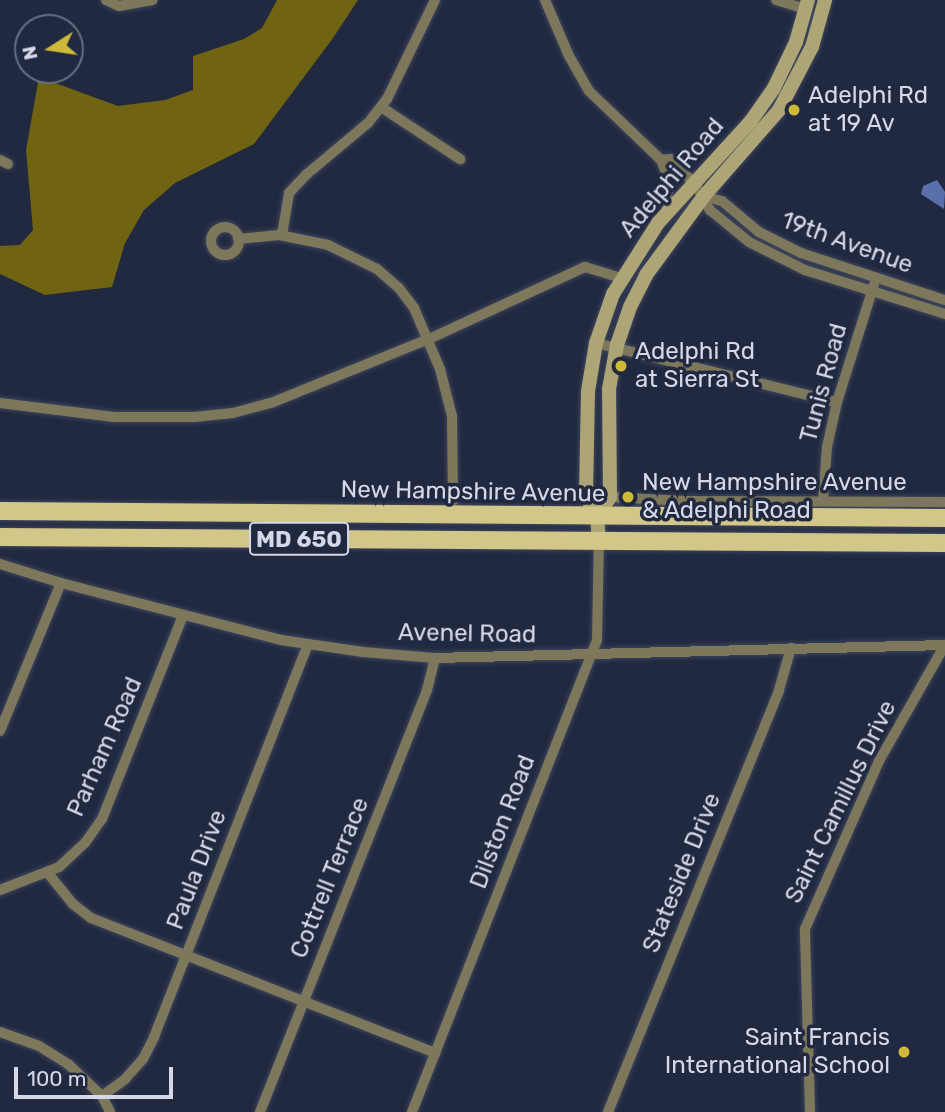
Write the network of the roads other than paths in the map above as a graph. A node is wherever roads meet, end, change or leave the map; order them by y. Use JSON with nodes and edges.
{"nodes":[{"id":1,"x":106,"y":0,"type":"edge"},
{"id":2,"x":152,"y":0,"type":"edge"},
{"id":3,"x":435,"y":0,"type":"edge"},
{"id":4,"x":545,"y":0,"type":"edge"},
{"id":5,"x":775,"y":0,"type":"edge"},
{"id":6,"x":824,"y":0,"type":"edge"},
{"id":7,"x":807,"y":5,"type":"edge"},
{"id":8,"x":381,"y":107,"type":"junction"},
{"id":9,"x":460,"y":159,"type":"dead end"},
{"id":10,"x":661,"y":160,"type":"junction"},
{"id":11,"x":700,"y":190,"type":"junction"},
{"id":12,"x":667,"y":214,"type":"junction"},
{"id":13,"x":757,"y":230,"type":"junction"},
{"id":14,"x":282,"y":235,"type":"junction"},
{"id":15,"x":238,"y":239,"type":"dead end"},
{"id":16,"x":750,"y":242,"type":"junction"},
{"id":17,"x":620,"y":278,"type":"junction"},
{"id":18,"x":876,"y":279,"type":"junction"},
{"id":19,"x":872,"y":291,"type":"junction"},
{"id":20,"x":945,"y":299,"type":"edge"},
{"id":21,"x":945,"y":314,"type":"edge"},
{"id":22,"x":429,"y":339,"type":"junction"},
{"id":23,"x":596,"y":343,"type":"junction"},
{"id":24,"x":617,"y":348,"type":"junction"},
{"id":25,"x":837,"y":402,"type":"junction"},
{"id":26,"x":0,"y":403,"type":"edge"},
{"id":27,"x":610,"y":497,"type":"junction"},
{"id":28,"x":453,"y":501,"type":"dead end"},
{"id":29,"x":823,"y":501,"type":"junction"},
{"id":30,"x":945,"y":502,"type":"edge"},
{"id":31,"x":0,"y":511,"type":"edge"},
{"id":32,"x":597,"y":517,"type":"junction"},
{"id":33,"x":945,"y":518,"type":"edge"},
{"id":34,"x":0,"y":537,"type":"edge"},
{"id":35,"x":598,"y":540,"type":"junction"},
{"id":36,"x":945,"y":543,"type":"edge"},
{"id":37,"x":0,"y":564,"type":"edge"},
{"id":38,"x":61,"y":583,"type":"junction"},
{"id":39,"x":183,"y":615,"type":"junction"},
{"id":40,"x":308,"y":644,"type":"junction"},
{"id":41,"x":945,"y":645,"type":"edge"},
{"id":42,"x":791,"y":648,"type":"junction"},
{"id":43,"x":591,"y":655,"type":"junction"},
{"id":44,"x":435,"y":658,"type":"junction"},
{"id":45,"x":0,"y":730,"type":"edge"},
{"id":46,"x":47,"y":872,"type":"junction"},
{"id":47,"x":0,"y":890,"type":"edge"},
{"id":48,"x":186,"y":956,"type":"junction"},
{"id":49,"x":303,"y":1002,"type":"junction"},
{"id":50,"x":0,"y":1032,"type":"edge"},
{"id":51,"x":435,"y":1053,"type":"junction"},
{"id":52,"x":102,"y":1096,"type":"junction"},
{"id":53,"x":110,"y":1112,"type":"edge"},
{"id":54,"x":260,"y":1112,"type":"edge"},
{"id":55,"x":412,"y":1112,"type":"edge"},
{"id":56,"x":608,"y":1112,"type":"edge"},
{"id":57,"x":810,"y":1112,"type":"edge"}],
"edges":[{"from":1,"to":2,"type":"street"},
{"from":3,"to":8,"type":"street"},
{"from":4,"to":10,"type":"street"},
{"from":5,"to":7,"type":"street"},
{"from":6,"to":11,"type":"main road","name":"Adelphi Road"},
{"from":7,"to":11,"type":"main road","name":"Adelphi Road"},
{"from":8,"to":9,"type":"street"},
{"from":8,"to":14,"type":"street"},
{"from":10,"to":11,"type":"street"},
{"from":10,"to":12,"type":"street"},
{"from":11,"to":12,"type":"main road","name":"Adelphi Road"},
{"from":11,"to":13,"type":"street","name":"19th Avenue"},
{"from":11,"to":16,"type":"street","name":"19th Avenue"},
{"from":11,"to":24,"type":"main road","name":"Adelphi Road"},
{"from":12,"to":17,"type":"main road","name":"Adelphi Road"},
{"from":13,"to":16,"type":"street"},
{"from":13,"to":18,"type":"street","name":"19th Avenue"},
{"from":14,"to":15,"type":"street"},
{"from":14,"to":22,"type":"street"},
{"from":16,"to":19,"type":"street","name":"19th Avenue"},
{"from":17,"to":22,"type":"street"},
{"from":17,"to":23,"type":"main road","name":"Adelphi Road"},
{"from":18,"to":19,"type":"street","name":"Tunis Road"},
{"from":18,"to":20,"type":"street","name":"19th Avenue"},
{"from":19,"to":21,"type":"street","name":"19th Avenue"},
{"from":19,"to":25,"type":"street","name":"Tunis Road"},
{"from":22,"to":26,"type":"street"},
{"from":22,"to":28,"type":"street"},
{"from":23,"to":24,"type":"street"},
{"from":23,"to":32,"type":"main road","name":"Adelphi Road"},
{"from":24,"to":25,"type":"street"},
{"from":24,"to":27,"type":"main road","name":"Adelphi Road"},
{"from":25,"to":29,"type":"street","name":"Tunis Road"},
{"from":27,"to":29,"type":"street"},
{"from":27,"to":32,"type":"main road"},
{"from":29,"to":30,"type":"street"},
{"from":31,"to":32,"type":"main road","name":"New Hampshire Avenue","number":"MD 650"},
{"from":32,"to":33,"type":"main road","name":"New Hampshire Avenue","number":"MD 650"},
{"from":32,"to":35,"type":"main road","name":"Adelphi Road"},
{"from":34,"to":35,"type":"main road","name":"New Hampshire Avenue","number":"MD 650"},
{"from":35,"to":36,"type":"main road","name":"New Hampshire Avenue","number":"MD 650"},
{"from":35,"to":43,"type":"street","name":"Dilston Road"},
{"from":37,"to":38,"type":"street","name":"Avenel Road"},
{"from":38,"to":39,"type":"street","name":"Avenel Road"},
{"from":38,"to":45,"type":"street"},
{"from":39,"to":40,"type":"street","name":"Avenel Road"},
{"from":39,"to":46,"type":"street","name":"Parham Road"},
{"from":40,"to":44,"type":"street","name":"Avenel Road"},
{"from":40,"to":48,"type":"street","name":"Paula Drive"},
{"from":41,"to":42,"type":"street","name":"Avenel Road"},
{"from":41,"to":57,"type":"street","name":"Saint Camillus Drive"},
{"from":42,"to":43,"type":"street","name":"Avenel Road"},
{"from":42,"to":56,"type":"street","name":"Stateside Drive"},
{"from":43,"to":44,"type":"street","name":"Avenel Road"},
{"from":43,"to":51,"type":"street","name":"Dilston Road"},
{"from":44,"to":49,"type":"street","name":"Cottrell Terrace"},
{"from":46,"to":47,"type":"street","name":"Parham Road"},
{"from":46,"to":48,"type":"street"},
{"from":48,"to":49,"type":"street"},
{"from":48,"to":52,"type":"street","name":"Paula Drive"},
{"from":49,"to":51,"type":"street"},
{"from":49,"to":54,"type":"street","name":"Cottrell Terrace"},
{"from":50,"to":52,"type":"street"},
{"from":51,"to":55,"type":"street","name":"Dilston Road"},
{"from":52,"to":53,"type":"street"}]}
